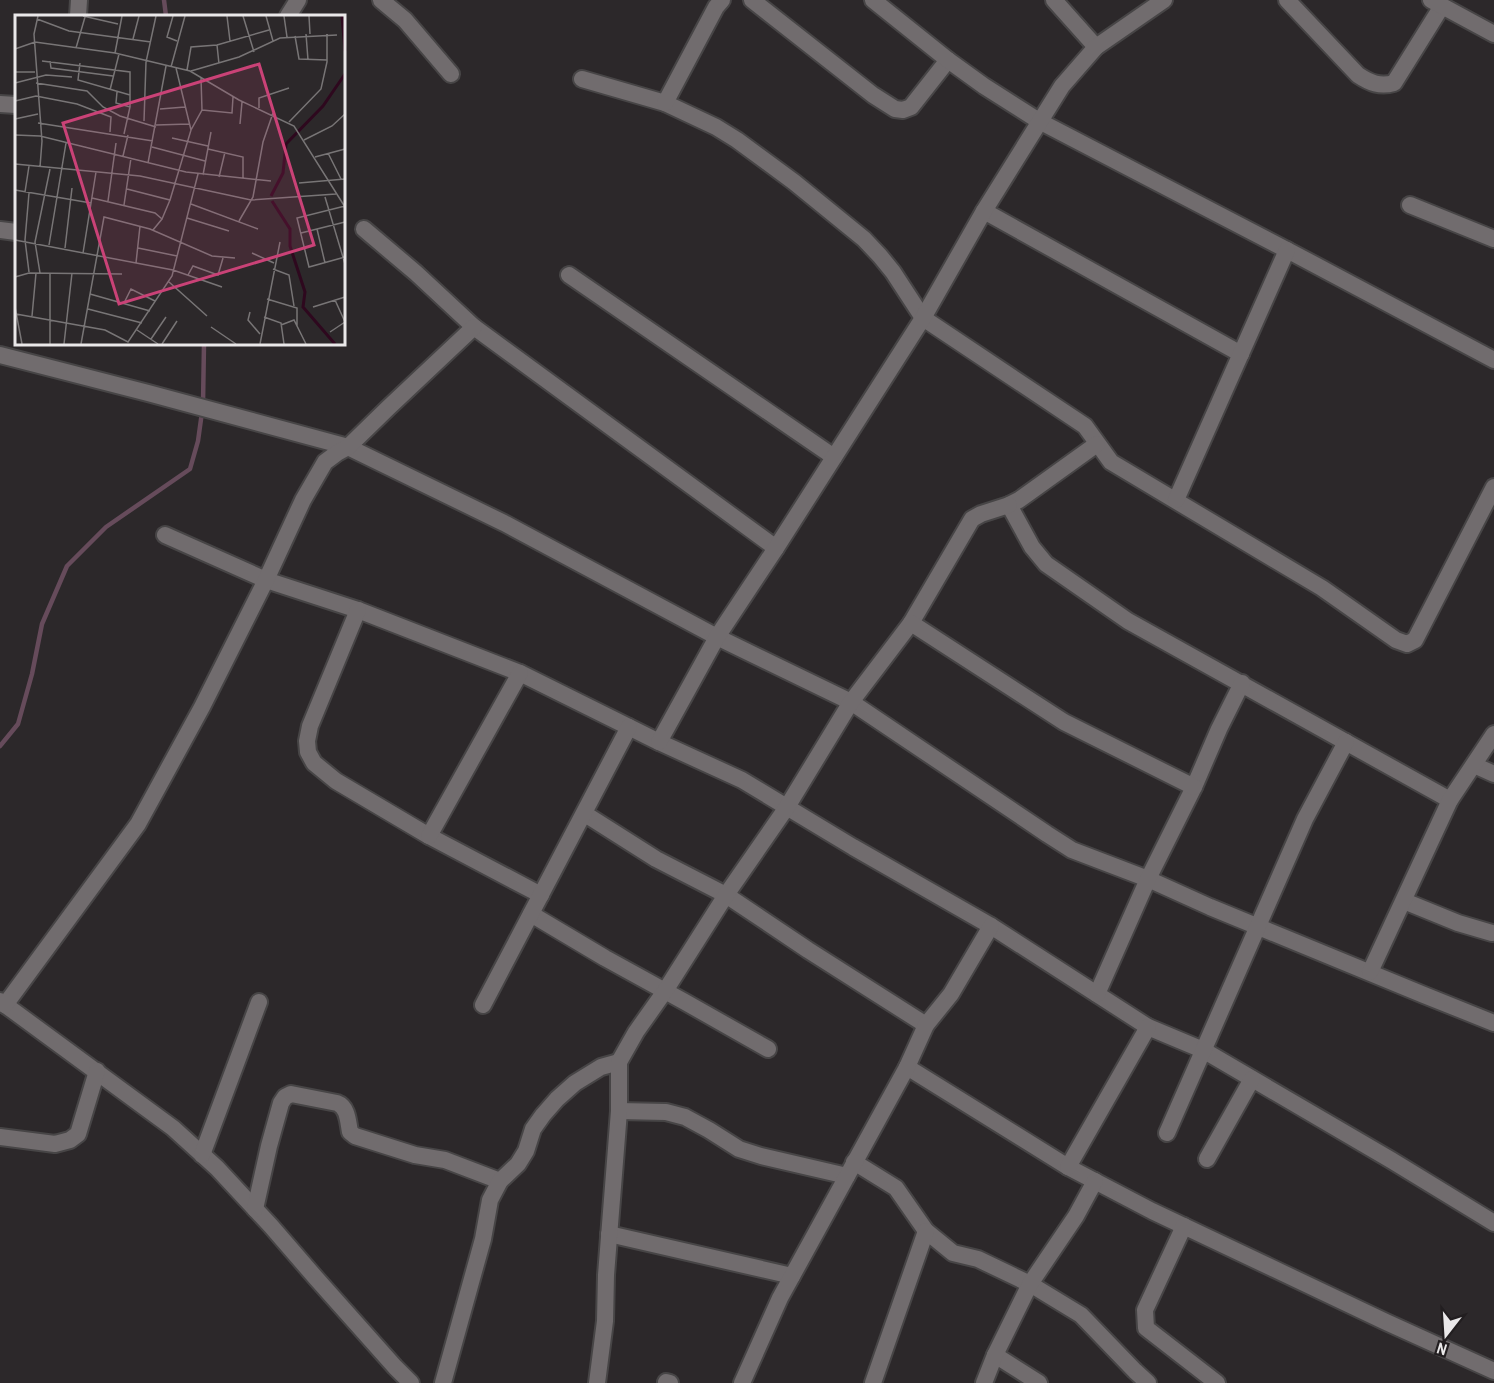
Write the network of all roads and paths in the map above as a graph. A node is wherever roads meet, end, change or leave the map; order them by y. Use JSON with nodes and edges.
{"nodes":[{"id":1,"x":79,"y":0,"type":"edge"},
{"id":2,"x":298,"y":0,"type":"edge"},
{"id":3,"x":381,"y":0,"type":"edge"},
{"id":4,"x":722,"y":0,"type":"edge"},
{"id":5,"x":752,"y":0,"type":"edge"},
{"id":6,"x":873,"y":0,"type":"edge"},
{"id":7,"x":1054,"y":0,"type":"edge"},
{"id":8,"x":1164,"y":0,"type":"edge"},
{"id":9,"x":1436,"y":3,"type":"edge"},
{"id":10,"x":1297,"y":4,"type":"edge"},
{"id":11,"x":78,"y":15,"type":"edge"},
{"id":12,"x":289,"y":15,"type":"edge"},
{"id":13,"x":1494,"y":34,"type":"edge"},
{"id":14,"x":1096,"y":47,"type":"junction"},
{"id":15,"x":948,"y":60,"type":"junction"},
{"id":16,"x":451,"y":74,"type":"dead end"},
{"id":17,"x":582,"y":79,"type":"dead end"},
{"id":18,"x":665,"y":103,"type":"junction"},
{"id":19,"x":0,"y":104,"type":"edge"},
{"id":20,"x":15,"y":105,"type":"edge"},
{"id":21,"x":1039,"y":121,"type":"junction"},
{"id":22,"x":1410,"y":205,"type":"dead end"},
{"id":23,"x":984,"y":211,"type":"junction"},
{"id":24,"x":364,"y":229,"type":"dead end"},
{"id":25,"x":0,"y":230,"type":"edge"},
{"id":26,"x":15,"y":232,"type":"edge"},
{"id":27,"x":1494,"y":239,"type":"edge"},
{"id":28,"x":1287,"y":250,"type":"junction"},
{"id":29,"x":569,"y":275,"type":"dead end"},
{"id":30,"x":923,"y":318,"type":"junction"},
{"id":31,"x":474,"y":327,"type":"junction"},
{"id":32,"x":1241,"y":354,"type":"junction"},
{"id":33,"x":0,"y":355,"type":"edge"},
{"id":34,"x":1494,"y":360,"type":"edge"},
{"id":35,"x":1097,"y":444,"type":"junction"},
{"id":36,"x":348,"y":447,"type":"junction"},
{"id":37,"x":834,"y":457,"type":"junction"},
{"id":38,"x":1494,"y":487,"type":"edge"},
{"id":39,"x":1176,"y":500,"type":"junction"},
{"id":40,"x":1009,"y":505,"type":"junction"},
{"id":41,"x":165,"y":535,"type":"dead end"},
{"id":42,"x":776,"y":548,"type":"junction"},
{"id":43,"x":266,"y":580,"type":"junction"},
{"id":44,"x":358,"y":610,"type":"junction"},
{"id":45,"x":911,"y":623,"type":"junction"},
{"id":46,"x":717,"y":637,"type":"junction"},
{"id":47,"x":520,"y":673,"type":"junction"},
{"id":48,"x":1242,"y":683,"type":"junction"},
{"id":49,"x":851,"y":702,"type":"junction"},
{"id":50,"x":629,"y":727,"type":"junction"},
{"id":51,"x":1494,"y":734,"type":"edge"},
{"id":52,"x":659,"y":742,"type":"junction"},
{"id":53,"x":1346,"y":742,"type":"junction"},
{"id":54,"x":1474,"y":765,"type":"junction"},
{"id":55,"x":1494,"y":774,"type":"edge"},
{"id":56,"x":1194,"y":786,"type":"junction"},
{"id":57,"x":1450,"y":800,"type":"junction"},
{"id":58,"x":787,"y":807,"type":"junction"},
{"id":59,"x":585,"y":814,"type":"junction"},
{"id":60,"x":429,"y":836,"type":"junction"},
{"id":61,"x":1148,"y":879,"type":"junction"},
{"id":62,"x":541,"y":895,"type":"junction"},
{"id":63,"x":726,"y":895,"type":"junction"},
{"id":64,"x":1404,"y":901,"type":"junction"},
{"id":65,"x":531,"y":914,"type":"junction"},
{"id":66,"x":991,"y":926,"type":"junction"},
{"id":67,"x":1257,"y":926,"type":"junction"},
{"id":68,"x":1492,"y":933,"type":"dead end"},
{"id":69,"x":1370,"y":972,"type":"junction"},
{"id":70,"x":665,"y":991,"type":"junction"},
{"id":71,"x":1097,"y":994,"type":"junction"},
{"id":72,"x":259,"y":1002,"type":"dead end"},
{"id":73,"x":2,"y":1003,"type":"edge"},
{"id":74,"x":483,"y":1005,"type":"dead end"},
{"id":75,"x":1494,"y":1023,"type":"edge"},
{"id":76,"x":926,"y":1025,"type":"junction"},
{"id":77,"x":1148,"y":1027,"type":"junction"},
{"id":78,"x":768,"y":1049,"type":"dead end"},
{"id":79,"x":1203,"y":1050,"type":"junction"},
{"id":80,"x":619,"y":1062,"type":"junction"},
{"id":81,"x":907,"y":1067,"type":"junction"},
{"id":82,"x":97,"y":1071,"type":"junction"},
{"id":83,"x":1252,"y":1079,"type":"junction"},
{"id":84,"x":619,"y":1111,"type":"junction"},
{"id":85,"x":1167,"y":1133,"type":"dead end"},
{"id":86,"x":0,"y":1137,"type":"edge"},
{"id":87,"x":202,"y":1155,"type":"junction"},
{"id":88,"x":1207,"y":1159,"type":"dead end"},
{"id":89,"x":1068,"y":1167,"type":"junction"},
{"id":90,"x":850,"y":1169,"type":"junction"},
{"id":91,"x":500,"y":1181,"type":"junction"},
{"id":92,"x":1095,"y":1181,"type":"junction"},
{"id":93,"x":255,"y":1209,"type":"junction"},
{"id":94,"x":1494,"y":1223,"type":"edge"},
{"id":95,"x":1184,"y":1226,"type":"junction"},
{"id":96,"x":926,"y":1231,"type":"junction"},
{"id":97,"x":609,"y":1234,"type":"junction"},
{"id":98,"x":792,"y":1276,"type":"junction"},
{"id":99,"x":1030,"y":1284,"type":"junction"},
{"id":100,"x":995,"y":1355,"type":"junction"},
{"id":101,"x":1494,"y":1371,"type":"edge"},
{"id":102,"x":411,"y":1383,"type":"edge"},
{"id":103,"x":443,"y":1383,"type":"edge"},
{"id":104,"x":597,"y":1383,"type":"edge"},
{"id":105,"x":742,"y":1383,"type":"edge"},
{"id":106,"x":873,"y":1383,"type":"edge"},
{"id":107,"x":984,"y":1383,"type":"edge"},
{"id":108,"x":1039,"y":1383,"type":"edge"},
{"id":109,"x":1148,"y":1383,"type":"edge"},
{"id":110,"x":1217,"y":1383,"type":"edge"}],
"edges":[{"from":1,"to":11,"type":"street"},
{"from":2,"to":12,"type":"street"},
{"from":3,"to":16,"type":"street"},
{"from":4,"to":18,"type":"street"},
{"from":5,"to":15,"type":"street"},
{"from":6,"to":15,"type":"street"},
{"from":7,"to":14,"type":"street"},
{"from":8,"to":14,"type":"street"},
{"from":9,"to":10,"type":"street"},
{"from":9,"to":13,"type":"street"},
{"from":14,"to":21,"type":"street"},
{"from":15,"to":21,"type":"street"},
{"from":17,"to":18,"type":"street"},
{"from":18,"to":30,"type":"street"},
{"from":19,"to":20,"type":"street"},
{"from":21,"to":23,"type":"street"},
{"from":21,"to":28,"type":"street"},
{"from":22,"to":27,"type":"street"},
{"from":23,"to":30,"type":"street"},
{"from":23,"to":32,"type":"street"},
{"from":24,"to":31,"type":"street"},
{"from":25,"to":26,"type":"street"},
{"from":28,"to":32,"type":"street"},
{"from":28,"to":34,"type":"street"},
{"from":29,"to":37,"type":"street"},
{"from":30,"to":35,"type":"street"},
{"from":30,"to":37,"type":"street"},
{"from":31,"to":36,"type":"street"},
{"from":31,"to":42,"type":"street"},
{"from":32,"to":39,"type":"street"},
{"from":33,"to":36,"type":"street"},
{"from":35,"to":39,"type":"street"},
{"from":35,"to":40,"type":"street"},
{"from":36,"to":43,"type":"street"},
{"from":36,"to":46,"type":"street"},
{"from":37,"to":42,"type":"street"},
{"from":38,"to":39,"type":"street"},
{"from":40,"to":45,"type":"street"},
{"from":40,"to":48,"type":"street"},
{"from":41,"to":43,"type":"street"},
{"from":42,"to":46,"type":"street"},
{"from":43,"to":44,"type":"street"},
{"from":43,"to":73,"type":"street"},
{"from":44,"to":47,"type":"street"},
{"from":44,"to":60,"type":"street"},
{"from":45,"to":49,"type":"street"},
{"from":45,"to":56,"type":"street"},
{"from":46,"to":49,"type":"street"},
{"from":46,"to":52,"type":"street"},
{"from":47,"to":50,"type":"street"},
{"from":47,"to":60,"type":"street"},
{"from":48,"to":53,"type":"street"},
{"from":48,"to":56,"type":"street"},
{"from":49,"to":58,"type":"street"},
{"from":49,"to":61,"type":"street"},
{"from":50,"to":52,"type":"street"},
{"from":50,"to":59,"type":"street"},
{"from":51,"to":54,"type":"street"},
{"from":52,"to":58,"type":"street"},
{"from":53,"to":57,"type":"street"},
{"from":53,"to":67,"type":"street"},
{"from":54,"to":55,"type":"street"},
{"from":54,"to":57,"type":"street"},
{"from":56,"to":61,"type":"street"},
{"from":57,"to":64,"type":"street"},
{"from":58,"to":63,"type":"street"},
{"from":58,"to":66,"type":"street"},
{"from":59,"to":62,"type":"street"},
{"from":59,"to":63,"type":"street"},
{"from":60,"to":62,"type":"street"},
{"from":61,"to":67,"type":"street"},
{"from":61,"to":71,"type":"street"},
{"from":62,"to":65,"type":"street"},
{"from":63,"to":70,"type":"street"},
{"from":63,"to":76,"type":"street"},
{"from":64,"to":68,"type":"street"},
{"from":64,"to":69,"type":"street"},
{"from":65,"to":70,"type":"street"},
{"from":65,"to":74,"type":"street"},
{"from":66,"to":71,"type":"street"},
{"from":66,"to":76,"type":"street"},
{"from":67,"to":69,"type":"street"},
{"from":67,"to":79,"type":"street"},
{"from":69,"to":75,"type":"street"},
{"from":70,"to":78,"type":"street"},
{"from":70,"to":80,"type":"street"},
{"from":71,"to":77,"type":"street"},
{"from":72,"to":87,"type":"street"},
{"from":73,"to":82,"type":"street"},
{"from":76,"to":81,"type":"street"},
{"from":77,"to":79,"type":"street"},
{"from":77,"to":89,"type":"street"},
{"from":79,"to":83,"type":"street"},
{"from":79,"to":85,"type":"street"},
{"from":80,"to":84,"type":"street"},
{"from":80,"to":91,"type":"street"},
{"from":81,"to":89,"type":"street"},
{"from":81,"to":90,"type":"street"},
{"from":82,"to":86,"type":"street"},
{"from":82,"to":87,"type":"street"},
{"from":83,"to":88,"type":"street"},
{"from":83,"to":94,"type":"street"},
{"from":84,"to":90,"type":"street"},
{"from":84,"to":97,"type":"street"},
{"from":87,"to":93,"type":"street"},
{"from":89,"to":92,"type":"street"},
{"from":90,"to":96,"type":"street"},
{"from":90,"to":98,"type":"street"},
{"from":91,"to":93,"type":"street"},
{"from":91,"to":103,"type":"street"},
{"from":92,"to":95,"type":"street"},
{"from":92,"to":99,"type":"street"},
{"from":93,"to":102,"type":"street"},
{"from":95,"to":101,"type":"street"},
{"from":95,"to":110,"type":"street"},
{"from":96,"to":99,"type":"street"},
{"from":96,"to":106,"type":"street"},
{"from":97,"to":98,"type":"street"},
{"from":97,"to":104,"type":"street"},
{"from":98,"to":105,"type":"street"},
{"from":99,"to":100,"type":"street"},
{"from":99,"to":109,"type":"street"},
{"from":100,"to":107,"type":"street"},
{"from":100,"to":108,"type":"street"}]}
